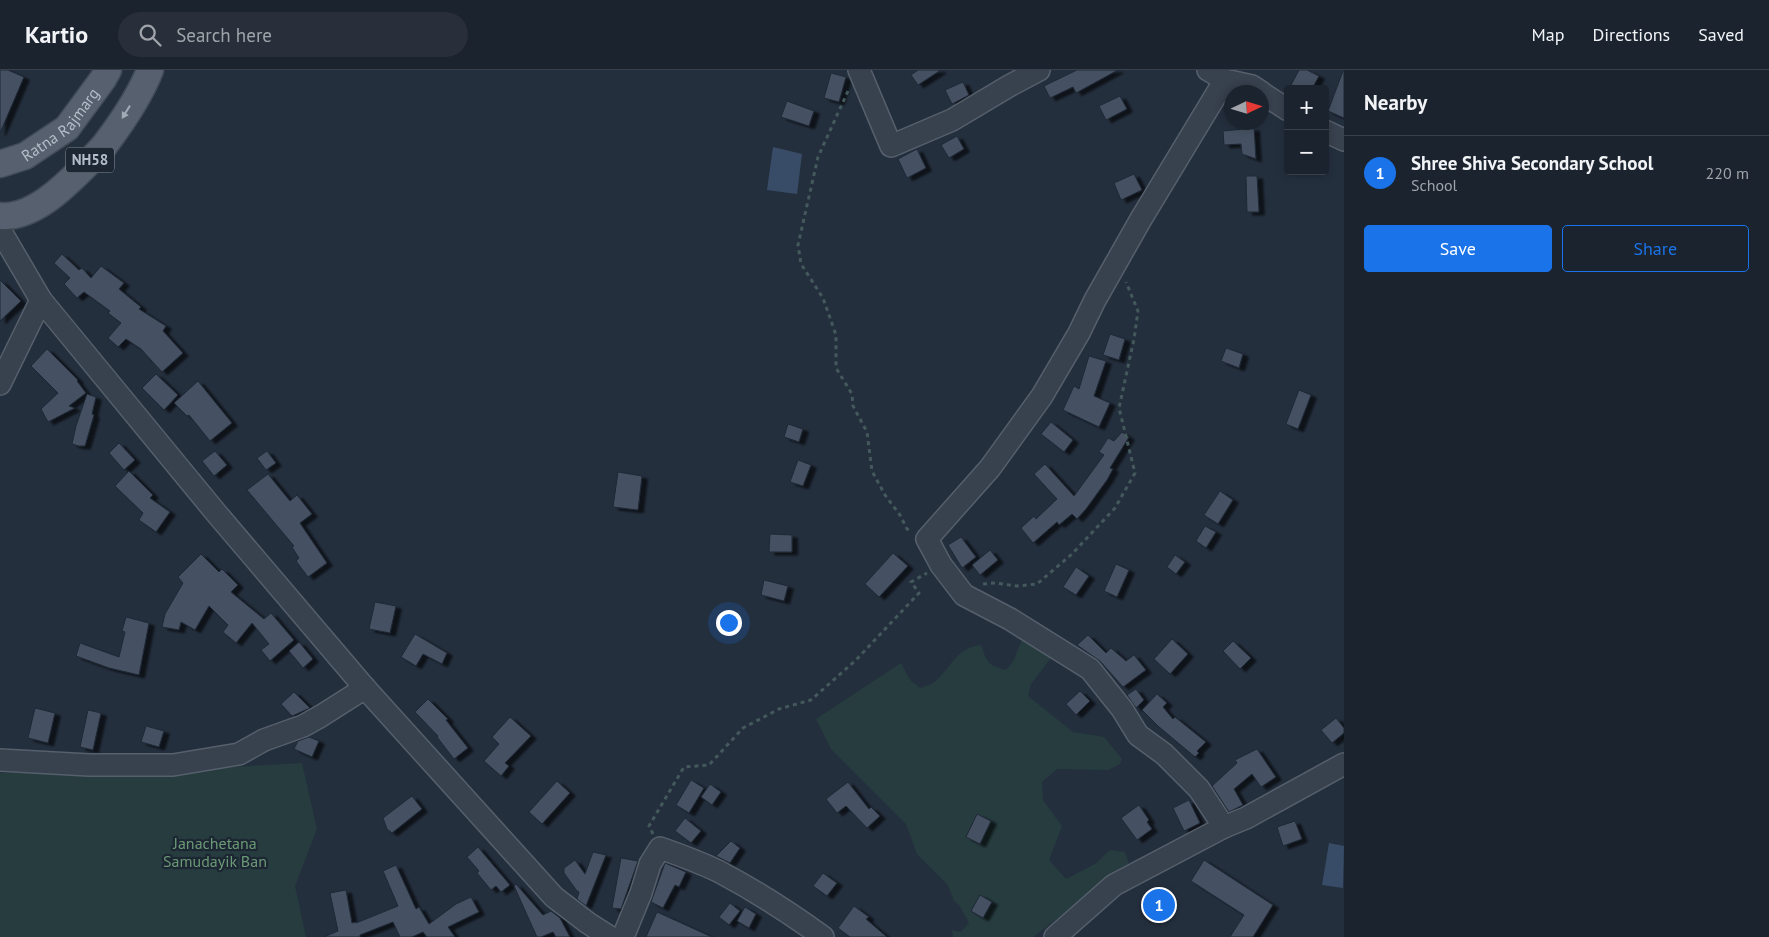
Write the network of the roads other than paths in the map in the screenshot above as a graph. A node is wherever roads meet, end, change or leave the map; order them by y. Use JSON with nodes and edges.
{"nodes":[{"id":1,"x":108,"y":70,"type":"edge"},
{"id":2,"x":150,"y":70,"type":"edge"},
{"id":3,"x":1040,"y":70,"type":"edge"},
{"id":4,"x":1217,"y":75,"type":"edge"},
{"id":5,"x":854,"y":79,"type":"edge"},
{"id":6,"x":1249,"y":85,"type":"edge"},
{"id":7,"x":1269,"y":97,"type":"edge"},
{"id":8,"x":1284,"y":107,"type":"edge"},
{"id":9,"x":1329,"y":133,"type":"edge"},
{"id":10,"x":1344,"y":140,"type":"edge"},
{"id":11,"x":0,"y":164,"type":"edge"},
{"id":12,"x":0,"y":216,"type":"edge"},
{"id":13,"x":0,"y":230,"type":"edge"},
{"id":14,"x":41,"y":300,"type":"junction"},
{"id":15,"x":0,"y":384,"type":"edge"},
{"id":16,"x":365,"y":688,"type":"junction"},
{"id":17,"x":0,"y":760,"type":"edge"},
{"id":18,"x":1344,"y":764,"type":"edge"},
{"id":19,"x":1224,"y":827,"type":"junction"},
{"id":20,"x":610,"y":937,"type":"edge"},
{"id":21,"x":623,"y":937,"type":"edge"},
{"id":22,"x":823,"y":937,"type":"edge"},
{"id":23,"x":1055,"y":937,"type":"edge"}],
"edges":[{"from":1,"to":11,"type":"main road","name":"Ratna Rajmarg","number":"NH58"},
{"from":2,"to":12,"type":"main road","number":"NH58","one_way":true},
{"from":3,"to":5,"type":"street"},
{"from":4,"to":6,"type":"street"},
{"from":4,"to":19,"type":"street"},
{"from":7,"to":8,"type":"street"},
{"from":9,"to":10,"type":"street"},
{"from":13,"to":14,"type":"street"},
{"from":14,"to":15,"type":"street"},
{"from":14,"to":16,"type":"street"},
{"from":16,"to":17,"type":"street"},
{"from":16,"to":20,"type":"street"},
{"from":18,"to":19,"type":"street"},
{"from":19,"to":23,"type":"street"},
{"from":21,"to":22,"type":"street"}]}
